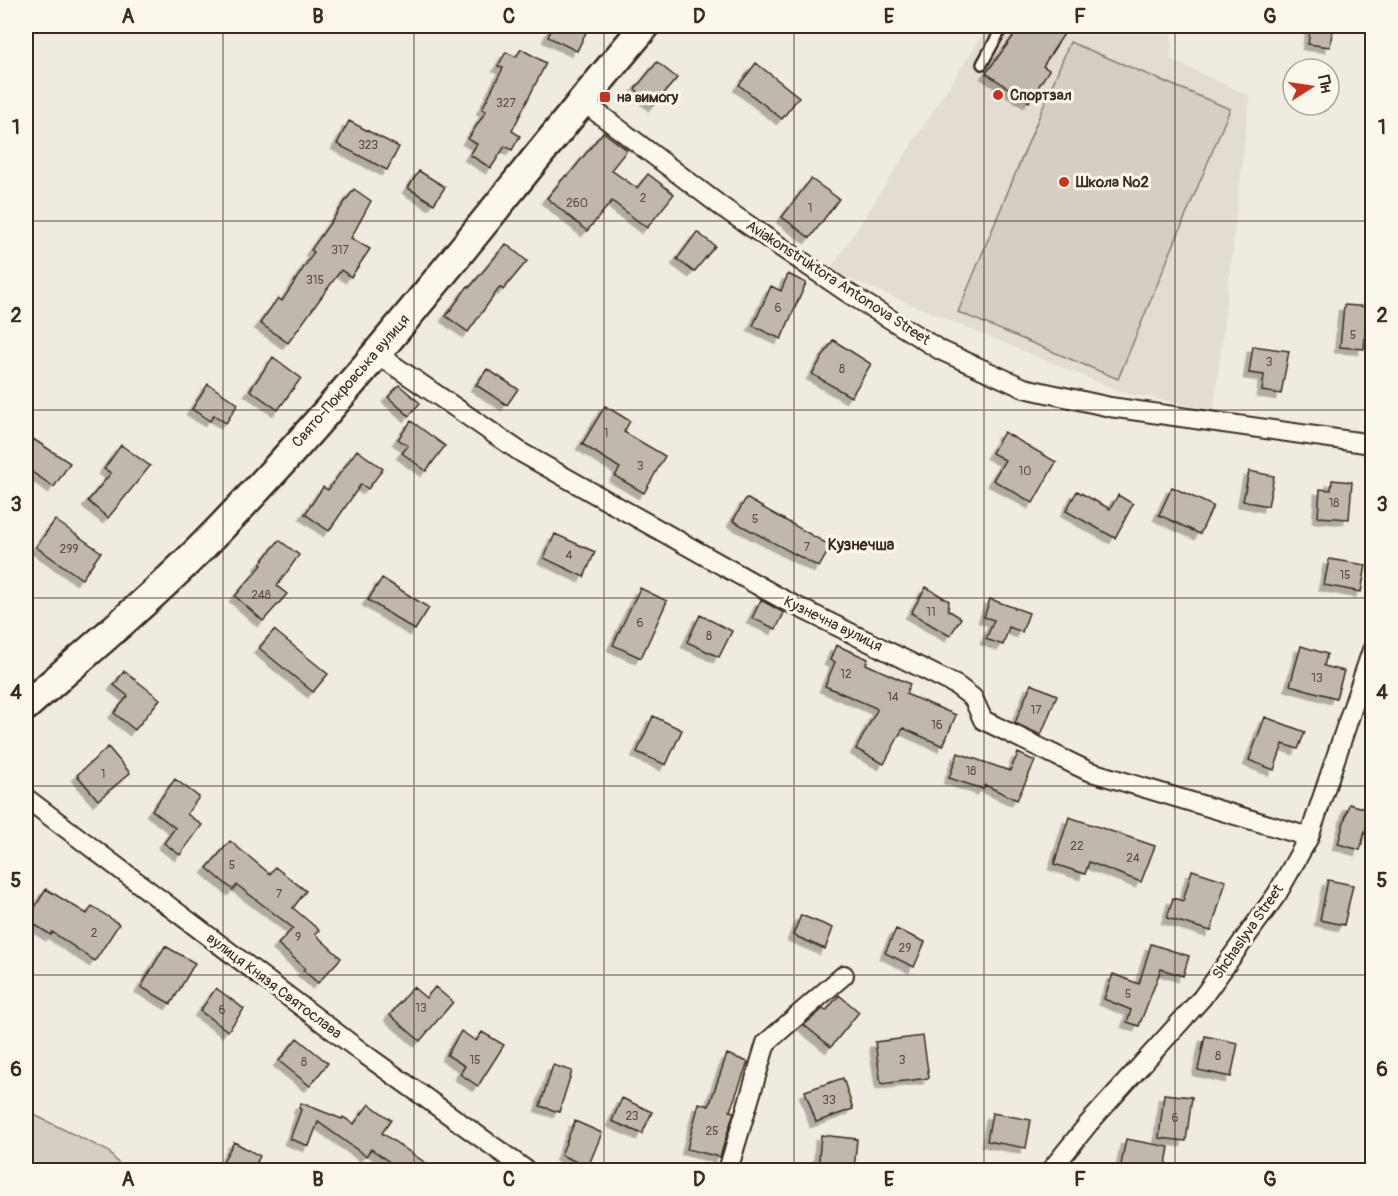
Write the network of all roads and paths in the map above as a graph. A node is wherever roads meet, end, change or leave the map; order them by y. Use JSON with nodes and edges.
{"nodes":[{"id":1,"x":645,"y":26,"type":"edge"},
{"id":2,"x":1003,"y":26,"type":"edge"},
{"id":3,"x":982,"y":64,"type":"dead end"},
{"id":4,"x":582,"y":101,"type":"junction"},
{"id":5,"x":377,"y":354,"type":"junction"},
{"id":6,"x":1372,"y":444,"type":"edge"},
{"id":7,"x":1372,"y":650,"type":"edge"},
{"id":8,"x":26,"y":706,"type":"edge"},
{"id":9,"x":26,"y":798,"type":"edge"},
{"id":10,"x":1309,"y":837,"type":"junction"},
{"id":11,"x":844,"y":975,"type":"dead end"},
{"id":12,"x":526,"y":1170,"type":"edge"},
{"id":13,"x":728,"y":1170,"type":"edge"},
{"id":14,"x":1051,"y":1170,"type":"edge"}],
"edges":[{"from":1,"to":4,"type":"main road","name":"Свято-Покровська вулиця"},
{"from":2,"to":3,"type":"lane"},
{"from":4,"to":5,"type":"main road","name":"Свято-Покровська вулиця"},
{"from":4,"to":6,"type":"street","name":"Aviakonstruktora Antonova Street"},
{"from":5,"to":8,"type":"main road","name":"Свято-Покровська вулиця"},
{"from":5,"to":10,"type":"street","name":"Кузнечна вулиця"},
{"from":7,"to":10,"type":"street","name":"Shchaslyva Street"},
{"from":9,"to":12,"type":"street","name":"вулиця Князя Святослава"},
{"from":10,"to":14,"type":"street","name":"Shchaslyva Street"},
{"from":11,"to":13,"type":"street"}]}
